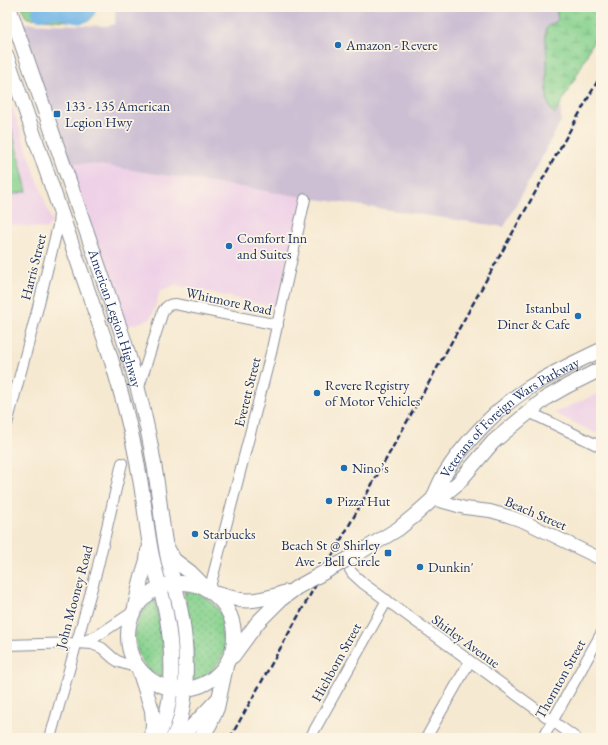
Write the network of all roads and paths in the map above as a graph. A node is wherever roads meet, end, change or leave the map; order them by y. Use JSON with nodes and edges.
{"nodes":[{"id":1,"x":9,"y":7,"type":"edge"},
{"id":2,"x":7,"y":57,"type":"edge"},
{"id":3,"x":305,"y":199,"type":"dead end"},
{"id":4,"x":60,"y":210,"type":"junction"},
{"id":5,"x":278,"y":325,"type":"junction"},
{"id":6,"x":601,"y":350,"type":"edge"},
{"id":7,"x":601,"y":369,"type":"edge"},
{"id":8,"x":138,"y":390,"type":"junction"},
{"id":9,"x":529,"y":412,"type":"junction"},
{"id":10,"x":7,"y":424,"type":"edge"},
{"id":11,"x":601,"y":447,"type":"edge"},
{"id":12,"x":122,"y":463,"type":"dead end"},
{"id":13,"x":433,"y":500,"type":"junction"},
{"id":14,"x":149,"y":535,"type":"junction"},
{"id":15,"x":165,"y":542,"type":"junction"},
{"id":16,"x":601,"y":559,"type":"edge"},
{"id":17,"x":350,"y":561,"type":"junction"},
{"id":18,"x":174,"y":583,"type":"junction"},
{"id":19,"x":160,"y":587,"type":"junction"},
{"id":20,"x":296,"y":588,"type":"junction"},
{"id":21,"x":210,"y":591,"type":"junction"},
{"id":22,"x":387,"y":600,"type":"junction"},
{"id":23,"x":134,"y":611,"type":"junction"},
{"id":24,"x":601,"y":634,"type":"edge"},
{"id":25,"x":77,"y":643,"type":"junction"},
{"id":26,"x":7,"y":645,"type":"edge"},
{"id":27,"x":470,"y":661,"type":"junction"},
{"id":28,"x":227,"y":664,"type":"junction"},
{"id":29,"x":138,"y":669,"type":"junction"},
{"id":30,"x":170,"y":688,"type":"junction"},
{"id":31,"x":185,"y":690,"type":"junction"},
{"id":32,"x":220,"y":697,"type":"junction"},
{"id":33,"x":553,"y":721,"type":"junction"},
{"id":34,"x":50,"y":738,"type":"edge"},
{"id":35,"x":152,"y":738,"type":"edge"},
{"id":36,"x":157,"y":738,"type":"edge"},
{"id":37,"x":173,"y":738,"type":"edge"},
{"id":38,"x":181,"y":738,"type":"edge"},
{"id":39,"x":201,"y":738,"type":"edge"},
{"id":40,"x":310,"y":738,"type":"edge"},
{"id":41,"x":426,"y":738,"type":"edge"},
{"id":42,"x":543,"y":738,"type":"edge"},
{"id":43,"x":576,"y":738,"type":"edge"}],
"edges":[{"from":1,"to":8,"type":"highway","name":"American Legion Highway"},
{"from":2,"to":4,"type":"highway","name":"American Legion Highway"},
{"from":3,"to":5,"type":"street","name":"Everett Street"},
{"from":4,"to":10,"type":"street","name":"Harris Street"},
{"from":4,"to":14,"type":"highway","name":"American Legion Highway"},
{"from":5,"to":8,"type":"street","name":"Whitmore Road"},
{"from":5,"to":21,"type":"street","name":"Everett Street"},
{"from":6,"to":13,"type":"highway","name":"Veterans of Foreign Wars Parkway"},
{"from":7,"to":9,"type":"highway","name":"Veterans of Foreign Wars Parkway"},
{"from":8,"to":15,"type":"highway","name":"American Legion Highway"},
{"from":9,"to":11,"type":"street"},
{"from":9,"to":13,"type":"highway","name":"Veterans of Foreign Wars Parkway"},
{"from":12,"to":25,"type":"street","name":"John Mooney Road"},
{"from":13,"to":16,"type":"main road","name":"Beach Street"},
{"from":13,"to":17,"type":"highway","name":"Veterans of Foreign Wars Parkway"},
{"from":14,"to":19,"type":"highway","name":"American Legion Highway"},
{"from":14,"to":23,"type":"highway"},
{"from":15,"to":18,"type":"highway","name":"American Legion Highway"},
{"from":15,"to":21,"type":"highway"},
{"from":17,"to":20,"type":"highway","name":"Veterans of Foreign Wars Parkway","bridge":true},
{"from":17,"to":22,"type":"street","name":"Shirley Avenue"},
{"from":18,"to":19,"type":"highway"},
{"from":18,"to":21,"type":"highway","name":"Veterans of Foreign Wars Parkway"},
{"from":18,"to":31,"type":"highway","name":"American Legion Highway"},
{"from":19,"to":23,"type":"highway"},
{"from":19,"to":30,"type":"highway","name":"American Legion Highway"},
{"from":20,"to":21,"type":"highway","name":"Veterans of Foreign Wars Parkway"},
{"from":20,"to":28,"type":"highway","name":"Veterans of Foreign Wars Parkway"},
{"from":21,"to":28,"type":"highway"},
{"from":22,"to":27,"type":"street","name":"Shirley Avenue"},
{"from":22,"to":40,"type":"street","name":"Hichborn Street"},
{"from":23,"to":25,"type":"street"},
{"from":23,"to":29,"type":"highway"},
{"from":24,"to":33,"type":"street","name":"Thornton Street"},
{"from":25,"to":26,"type":"street"},
{"from":25,"to":29,"type":"street"},
{"from":25,"to":34,"type":"street","name":"John Mooney Road"},
{"from":27,"to":33,"type":"street","name":"Shirley Avenue"},
{"from":27,"to":41,"type":"street"},
{"from":28,"to":31,"type":"highway","name":"Veterans of Foreign Wars Parkway"},
{"from":28,"to":32,"type":"highway"},
{"from":29,"to":30,"type":"highway"},
{"from":29,"to":35,"type":"highway"},
{"from":30,"to":31,"type":"highway"},
{"from":30,"to":36,"type":"highway","name":"American Legion Highway"},
{"from":31,"to":37,"type":"highway","name":"American Legion Highway"},
{"from":32,"to":38,"type":"highway"},
{"from":32,"to":39,"type":"highway"},
{"from":33,"to":42,"type":"street","name":"Thornton Street"},
{"from":33,"to":43,"type":"street","name":"Shirley Avenue"}]}
